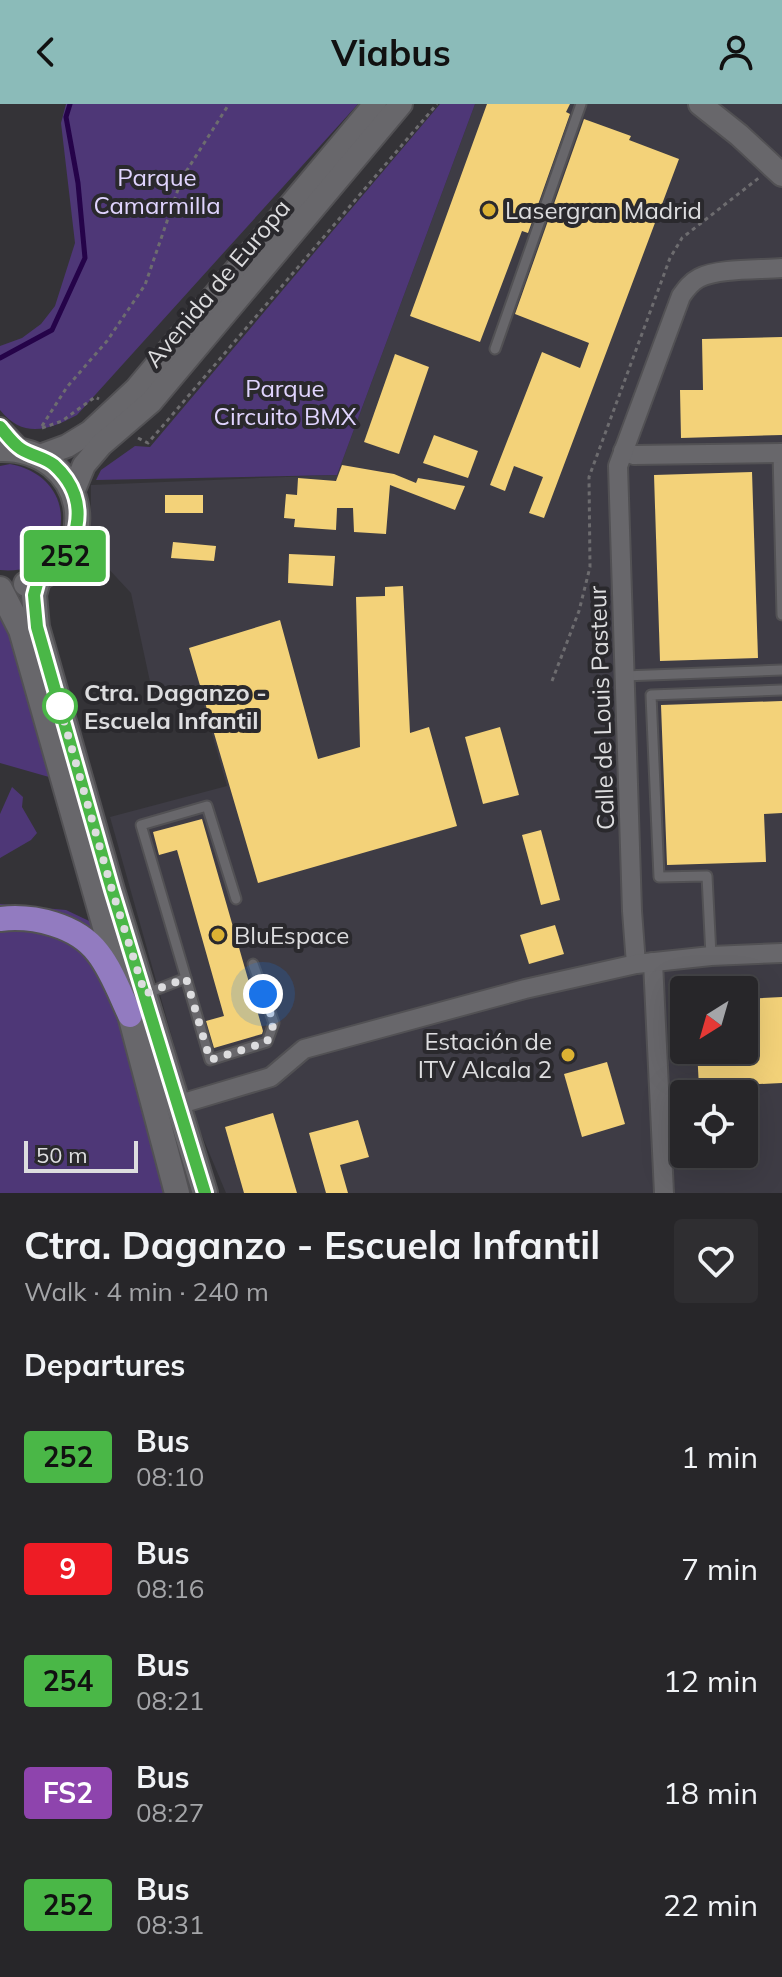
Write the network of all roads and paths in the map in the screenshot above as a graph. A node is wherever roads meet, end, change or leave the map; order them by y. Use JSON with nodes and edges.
{"nodes":[{"id":1,"x":229,"y":104,"type":"edge"},
{"id":2,"x":375,"y":104,"type":"edge"},
{"id":3,"x":401,"y":104,"type":"edge"},
{"id":4,"x":437,"y":104,"type":"edge"},
{"id":5,"x":581,"y":104,"type":"edge"},
{"id":6,"x":707,"y":106,"type":"edge"},
{"id":7,"x":779,"y":167,"type":"edge"},
{"id":8,"x":782,"y":268,"type":"edge"},
{"id":9,"x":495,"y":349,"type":"dead end"},
{"id":10,"x":103,"y":401,"type":"dead end"},
{"id":11,"x":0,"y":427,"type":"edge"},
{"id":12,"x":132,"y":432,"type":"dead end"},
{"id":13,"x":20,"y":451,"type":"edge"},
{"id":14,"x":623,"y":451,"type":"junction"},
{"id":15,"x":780,"y":453,"type":"edge"},
{"id":16,"x":73,"y":492,"type":"junction"},
{"id":17,"x":38,"y":580,"type":"junction"},
{"id":18,"x":0,"y":587,"type":"edge"},
{"id":19,"x":782,"y":615,"type":"edge"},
{"id":20,"x":782,"y":670,"type":"edge"},
{"id":21,"x":624,"y":676,"type":"junction"},
{"id":22,"x":782,"y":690,"type":"edge"},
{"id":23,"x":236,"y":899,"type":"dead end"},
{"id":24,"x":0,"y":919,"type":"edge"},
{"id":25,"x":782,"y":953,"type":"edge"},
{"id":26,"x":711,"y":956,"type":"junction"},
{"id":27,"x":644,"y":963,"type":"junction"},
{"id":28,"x":253,"y":964,"type":"dead end"},
{"id":29,"x":186,"y":978,"type":"junction"},
{"id":30,"x":145,"y":994,"type":"junction"},
{"id":31,"x":130,"y":1015,"type":"junction"},
{"id":32,"x":177,"y":1105,"type":"junction"},
{"id":33,"x":177,"y":1193,"type":"edge"},
{"id":34,"x":205,"y":1193,"type":"edge"},
{"id":35,"x":664,"y":1193,"type":"edge"}],
"edges":[{"from":1,"to":10,"type":"path"},
{"from":2,"to":13,"type":"street","name":"Avenida de Europa"},
{"from":3,"to":16,"type":"street","name":"Avenida de Europa"},
{"from":4,"to":12,"type":"path"},
{"from":5,"to":9,"type":"lane"},
{"from":6,"to":7,"type":"street"},
{"from":8,"to":14,"type":"street","name":"Calle de Louis Pasteur"},
{"from":11,"to":13,"type":"street"},
{"from":13,"to":16,"type":"main road"},
{"from":14,"to":15,"type":"street"},
{"from":14,"to":21,"type":"street","name":"Calle de Louis Pasteur"},
{"from":15,"to":19,"type":"lane"},
{"from":16,"to":17,"type":"main road"},
{"from":17,"to":18,"type":"main road"},
{"from":17,"to":30,"type":"main road"},
{"from":18,"to":31,"type":"main road"},
{"from":20,"to":21,"type":"lane"},
{"from":21,"to":27,"type":"street","name":"Calle de Louis Pasteur"},
{"from":22,"to":26,"type":"lane"},
{"from":23,"to":29,"type":"lane"},
{"from":24,"to":31,"type":"highway"},
{"from":25,"to":26,"type":"street"},
{"from":26,"to":27,"type":"street"},
{"from":27,"to":32,"type":"street"},
{"from":27,"to":35,"type":"street","name":"Calle de Louis Pasteur"},
{"from":28,"to":29,"type":"lane"},
{"from":29,"to":30,"type":"lane"},
{"from":30,"to":32,"type":"main road"},
{"from":31,"to":33,"type":"main road"},
{"from":32,"to":34,"type":"main road"}]}
